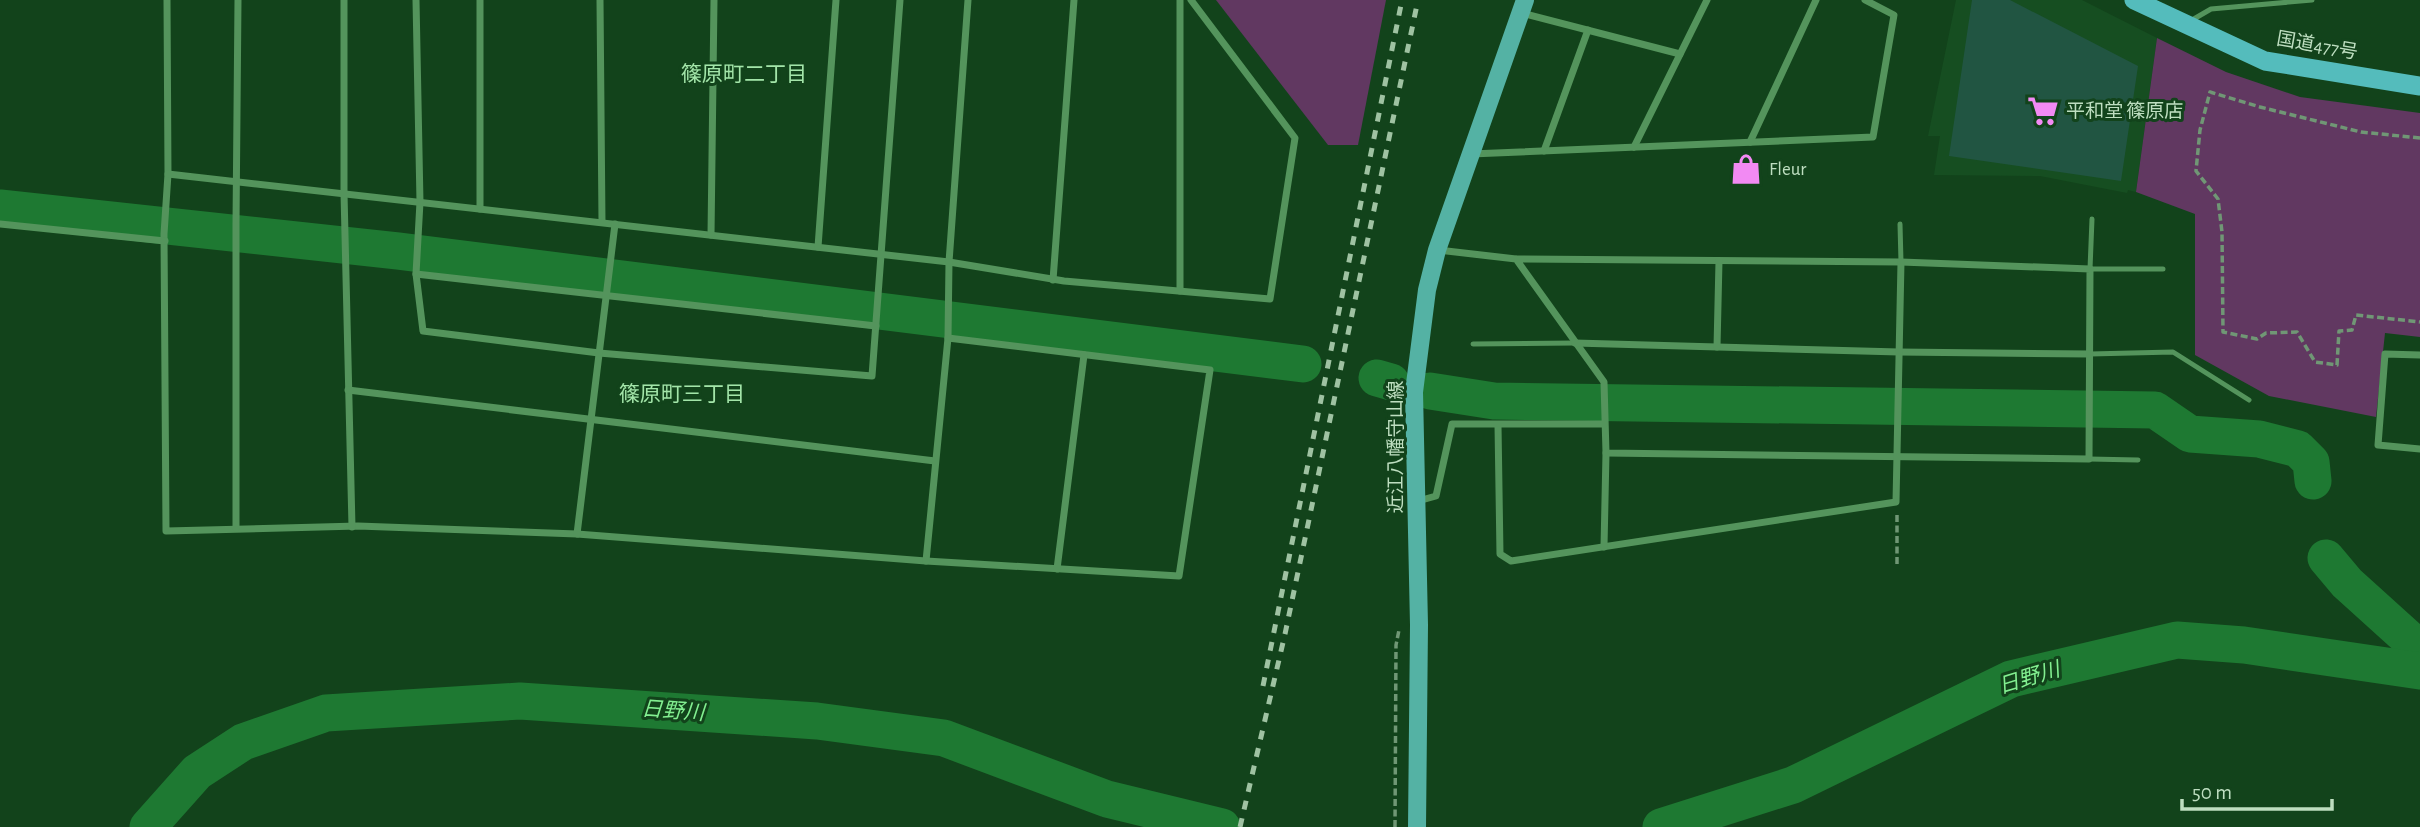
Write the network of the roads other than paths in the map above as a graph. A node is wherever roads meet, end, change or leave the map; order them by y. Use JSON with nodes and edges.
{"nodes":[{"id":1,"x":167,"y":0,"type":"edge"},
{"id":2,"x":238,"y":0,"type":"edge"},
{"id":3,"x":344,"y":0,"type":"edge"},
{"id":4,"x":416,"y":0,"type":"edge"},
{"id":5,"x":480,"y":0,"type":"edge"},
{"id":6,"x":600,"y":0,"type":"edge"},
{"id":7,"x":714,"y":0,"type":"edge"},
{"id":8,"x":836,"y":0,"type":"edge"},
{"id":9,"x":900,"y":0,"type":"edge"},
{"id":10,"x":968,"y":0,"type":"edge"},
{"id":11,"x":1074,"y":0,"type":"edge"},
{"id":12,"x":1180,"y":0,"type":"edge"},
{"id":13,"x":1191,"y":0,"type":"edge"},
{"id":14,"x":1707,"y":0,"type":"edge"},
{"id":15,"x":1815,"y":0,"type":"edge"},
{"id":16,"x":1865,"y":0,"type":"edge"},
{"id":17,"x":2134,"y":0,"type":"edge"},
{"id":18,"x":2312,"y":0,"type":"edge"},
{"id":19,"x":1523,"y":6,"type":"edge"},
{"id":20,"x":2186,"y":24,"type":"junction"},
{"id":21,"x":1588,"y":30,"type":"junction"},
{"id":22,"x":1680,"y":54,"type":"junction"},
{"id":23,"x":2420,"y":86,"type":"edge"},
{"id":24,"x":1750,"y":142,"type":"junction"},
{"id":25,"x":1634,"y":147,"type":"junction"},
{"id":26,"x":1544,"y":151,"type":"junction"},
{"id":27,"x":1471,"y":154,"type":"junction"},
{"id":28,"x":168,"y":174,"type":"junction"},
{"id":29,"x":237,"y":181,"type":"junction"},
{"id":30,"x":344,"y":193,"type":"junction"},
{"id":31,"x":420,"y":202,"type":"junction"},
{"id":32,"x":480,"y":209,"type":"junction"},
{"id":33,"x":2092,"y":219,"type":"dead end"},
{"id":34,"x":602,"y":222,"type":"junction"},
{"id":35,"x":1900,"y":223,"type":"dead end"},
{"id":36,"x":0,"y":224,"type":"edge"},
{"id":37,"x":615,"y":224,"type":"junction"},
{"id":38,"x":711,"y":235,"type":"junction"},
{"id":39,"x":165,"y":237,"type":"junction"},
{"id":40,"x":818,"y":247,"type":"junction"},
{"id":41,"x":1437,"y":250,"type":"junction"},
{"id":42,"x":880,"y":254,"type":"junction"},
{"id":43,"x":1516,"y":259,"type":"junction"},
{"id":44,"x":1718,"y":261,"type":"junction"},
{"id":45,"x":949,"y":262,"type":"junction"},
{"id":46,"x":1901,"y":262,"type":"junction"},
{"id":47,"x":2090,"y":268,"type":"junction"},
{"id":48,"x":2163,"y":269,"type":"dead end"},
{"id":49,"x":416,"y":274,"type":"junction"},
{"id":50,"x":1053,"y":280,"type":"junction"},
{"id":51,"x":1180,"y":291,"type":"junction"},
{"id":52,"x":606,"y":295,"type":"junction"},
{"id":53,"x":876,"y":323,"type":"junction"},
{"id":54,"x":948,"y":338,"type":"junction"},
{"id":55,"x":1575,"y":343,"type":"junction"},
{"id":56,"x":1473,"y":344,"type":"dead end"},
{"id":57,"x":1717,"y":348,"type":"junction"},
{"id":58,"x":1899,"y":352,"type":"junction"},
{"id":59,"x":599,"y":353,"type":"junction"},
{"id":60,"x":2090,"y":354,"type":"junction"},
{"id":61,"x":1084,"y":355,"type":"junction"},
{"id":62,"x":2420,"y":355,"type":"edge"},
{"id":63,"x":348,"y":390,"type":"junction"},
{"id":64,"x":2249,"y":400,"type":"dead end"},
{"id":65,"x":592,"y":419,"type":"junction"},
{"id":66,"x":1604,"y":424,"type":"junction"},
{"id":67,"x":1498,"y":425,"type":"junction"},
{"id":68,"x":2420,"y":449,"type":"edge"},
{"id":69,"x":1606,"y":453,"type":"junction"},
{"id":70,"x":1899,"y":457,"type":"junction"},
{"id":71,"x":2089,"y":459,"type":"junction"},
{"id":72,"x":2138,"y":460,"type":"dead end"},
{"id":73,"x":935,"y":461,"type":"junction"},
{"id":74,"x":1417,"y":502,"type":"junction"},
{"id":75,"x":352,"y":527,"type":"junction"},
{"id":76,"x":236,"y":528,"type":"junction"},
{"id":77,"x":577,"y":534,"type":"junction"},
{"id":78,"x":1604,"y":547,"type":"junction"},
{"id":79,"x":926,"y":561,"type":"junction"},
{"id":80,"x":1057,"y":569,"type":"junction"},
{"id":81,"x":1418,"y":827,"type":"edge"}],
"edges":[{"from":1,"to":28,"type":"street"},
{"from":2,"to":29,"type":"street"},
{"from":3,"to":30,"type":"street"},
{"from":4,"to":31,"type":"street"},
{"from":5,"to":32,"type":"street"},
{"from":6,"to":34,"type":"street"},
{"from":7,"to":38,"type":"street"},
{"from":8,"to":40,"type":"street"},
{"from":9,"to":42,"type":"street"},
{"from":10,"to":45,"type":"street"},
{"from":11,"to":50,"type":"street"},
{"from":12,"to":51,"type":"street"},
{"from":13,"to":51,"type":"street"},
{"from":14,"to":22,"type":"street"},
{"from":15,"to":24,"type":"street"},
{"from":16,"to":24,"type":"street"},
{"from":17,"to":20,"type":"highway","name":"国道477号"},
{"from":18,"to":20,"type":"lane"},
{"from":19,"to":21,"type":"street"},
{"from":19,"to":27,"type":"main road","name":"近江八幡守山線"},
{"from":20,"to":23,"type":"highway","name":"国道477号"},
{"from":21,"to":22,"type":"street"},
{"from":21,"to":26,"type":"street"},
{"from":22,"to":25,"type":"street"},
{"from":24,"to":25,"type":"street"},
{"from":25,"to":26,"type":"street"},
{"from":26,"to":27,"type":"street"},
{"from":27,"to":41,"type":"main road","name":"近江八幡守山線"},
{"from":28,"to":29,"type":"street"},
{"from":28,"to":39,"type":"street"},
{"from":29,"to":30,"type":"street"},
{"from":29,"to":76,"type":"street"},
{"from":30,"to":31,"type":"street"},
{"from":30,"to":63,"type":"street"},
{"from":31,"to":32,"type":"street"},
{"from":31,"to":49,"type":"street"},
{"from":32,"to":34,"type":"street"},
{"from":33,"to":47,"type":"lane"},
{"from":34,"to":37,"type":"street"},
{"from":35,"to":46,"type":"lane"},
{"from":36,"to":39,"type":"street"},
{"from":37,"to":38,"type":"street"},
{"from":37,"to":52,"type":"street"},
{"from":38,"to":40,"type":"street"},
{"from":39,"to":76,"type":"street"},
{"from":40,"to":42,"type":"street"},
{"from":41,"to":43,"type":"street"},
{"from":41,"to":74,"type":"main road","name":"近江八幡守山線"},
{"from":42,"to":45,"type":"street"},
{"from":42,"to":53,"type":"street"},
{"from":43,"to":44,"type":"street"},
{"from":43,"to":55,"type":"street"},
{"from":44,"to":46,"type":"street"},
{"from":44,"to":57,"type":"street"},
{"from":45,"to":50,"type":"street"},
{"from":45,"to":54,"type":"street"},
{"from":46,"to":47,"type":"street"},
{"from":46,"to":58,"type":"street"},
{"from":47,"to":48,"type":"lane"},
{"from":47,"to":60,"type":"street"},
{"from":49,"to":52,"type":"street"},
{"from":49,"to":59,"type":"street"},
{"from":50,"to":51,"type":"street"},
{"from":52,"to":53,"type":"street"},
{"from":52,"to":59,"type":"street"},
{"from":53,"to":59,"type":"street"},
{"from":54,"to":61,"type":"street"},
{"from":54,"to":73,"type":"street"},
{"from":55,"to":56,"type":"lane"},
{"from":55,"to":57,"type":"street"},
{"from":55,"to":66,"type":"street"},
{"from":57,"to":58,"type":"street"},
{"from":58,"to":60,"type":"street"},
{"from":58,"to":70,"type":"street"},
{"from":59,"to":65,"type":"street"},
{"from":60,"to":64,"type":"lane"},
{"from":60,"to":71,"type":"street"},
{"from":61,"to":80,"type":"street"},
{"from":61,"to":80,"type":"street"},
{"from":62,"to":68,"type":"street"},
{"from":63,"to":65,"type":"street"},
{"from":63,"to":75,"type":"street"},
{"from":65,"to":73,"type":"street"},
{"from":65,"to":77,"type":"street"},
{"from":66,"to":67,"type":"street"},
{"from":66,"to":69,"type":"street"},
{"from":67,"to":74,"type":"street"},
{"from":67,"to":78,"type":"street"},
{"from":69,"to":70,"type":"street"},
{"from":69,"to":78,"type":"street"},
{"from":70,"to":71,"type":"street"},
{"from":70,"to":78,"type":"street"},
{"from":71,"to":72,"type":"lane"},
{"from":73,"to":79,"type":"street"},
{"from":74,"to":81,"type":"main road","name":"近江八幡守山線"},
{"from":75,"to":76,"type":"street"},
{"from":75,"to":77,"type":"street"},
{"from":77,"to":79,"type":"street"},
{"from":79,"to":80,"type":"street"}]}
